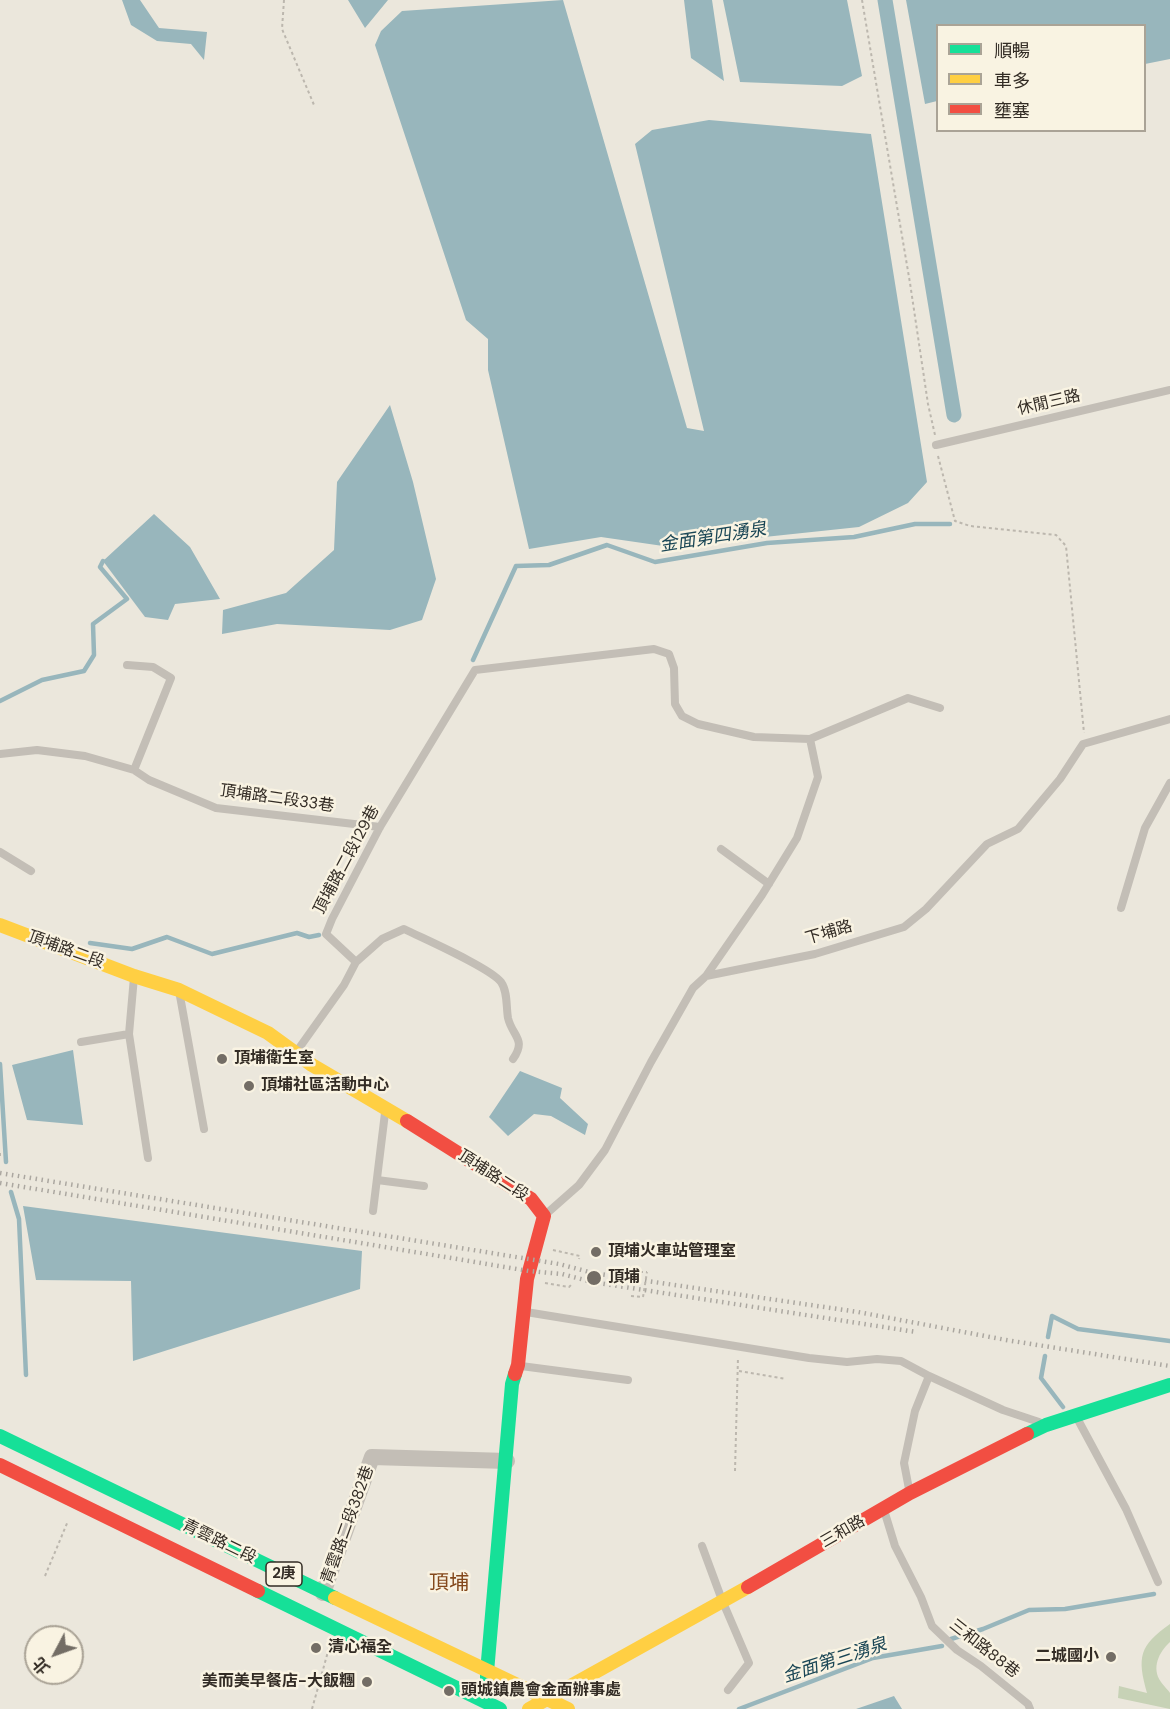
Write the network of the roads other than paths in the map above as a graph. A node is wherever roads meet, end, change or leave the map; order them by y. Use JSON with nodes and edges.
{"nodes":[{"id":1,"x":1170,"y":390,"type":"edge"},
{"id":2,"x":936,"y":445,"type":"road end"},
{"id":3,"x":128,"y":665,"type":"dead end"},
{"id":4,"x":940,"y":708,"type":"dead end"},
{"id":5,"x":1170,"y":718,"type":"edge"},
{"id":6,"x":810,"y":739,"type":"junction"},
{"id":7,"x":0,"y":754,"type":"edge"},
{"id":8,"x":134,"y":770,"type":"junction"},
{"id":9,"x":1170,"y":783,"type":"edge"},
{"id":10,"x":380,"y":827,"type":"junction"},
{"id":11,"x":721,"y":849,"type":"dead end"},
{"id":12,"x":0,"y":852,"type":"edge"},
{"id":13,"x":31,"y":871,"type":"dead end"},
{"id":14,"x":769,"y":884,"type":"junction"},
{"id":15,"x":1121,"y":908,"type":"dead end"},
{"id":16,"x":0,"y":925,"type":"edge"},
{"id":17,"x":356,"y":962,"type":"junction"},
{"id":18,"x":134,"y":975,"type":"junction"},
{"id":19,"x":706,"y":976,"type":"junction"},
{"id":20,"x":179,"y":990,"type":"junction"},
{"id":21,"x":129,"y":1034,"type":"junction"},
{"id":22,"x":81,"y":1042,"type":"dead end"},
{"id":23,"x":295,"y":1054,"type":"junction"},
{"id":24,"x":513,"y":1059,"type":"dead end"},
{"id":25,"x":385,"y":1110,"type":"junction"},
{"id":26,"x":204,"y":1129,"type":"dead end"},
{"id":27,"x":148,"y":1158,"type":"dead end"},
{"id":28,"x":376,"y":1180,"type":"junction"},
{"id":29,"x":424,"y":1186,"type":"dead end"},
{"id":30,"x":373,"y":1211,"type":"dead end"},
{"id":31,"x":544,"y":1216,"type":"junction"},
{"id":32,"x":523,"y":1311,"type":"junction"},
{"id":33,"x":518,"y":1365,"type":"junction"},
{"id":34,"x":929,"y":1376,"type":"junction"},
{"id":35,"x":628,"y":1380,"type":"dead end"},
{"id":36,"x":1170,"y":1385,"type":"edge"},
{"id":37,"x":1076,"y":1416,"type":"junction"},
{"id":38,"x":1046,"y":1425,"type":"junction"},
{"id":39,"x":0,"y":1436,"type":"edge"},
{"id":40,"x":507,"y":1461,"type":"junction"},
{"id":41,"x":0,"y":1465,"type":"edge"},
{"id":42,"x":910,"y":1493,"type":"junction"},
{"id":43,"x":884,"y":1509,"type":"junction"},
{"id":44,"x":702,"y":1546,"type":"dead end"},
{"id":45,"x":1158,"y":1582,"type":"dead end"},
{"id":46,"x":323,"y":1593,"type":"junction"},
{"id":47,"x":722,"y":1600,"type":"junction"},
{"id":48,"x":487,"y":1672,"type":"junction"},
{"id":49,"x":728,"y":1690,"type":"dead end"},
{"id":50,"x":548,"y":1699,"type":"junction"},
{"id":51,"x":487,"y":1702,"type":"junction"},
{"id":52,"x":500,"y":1709,"type":"edge"},
{"id":53,"x":529,"y":1709,"type":"edge"},
{"id":54,"x":568,"y":1709,"type":"edge"},
{"id":55,"x":1030,"y":1709,"type":"edge"}],
"edges":[{"from":1,"to":2,"type":"lane","name":"休閒三路"},
{"from":3,"to":8,"type":"lane"},
{"from":4,"to":6,"type":"lane"},
{"from":5,"to":19,"type":"lane","name":"下埔路"},
{"from":6,"to":10,"type":"lane","name":"頂埔路二段129巷"},
{"from":6,"to":14,"type":"lane"},
{"from":7,"to":8,"type":"lane","name":"頂埔路二段33巷"},
{"from":8,"to":10,"type":"lane","name":"頂埔路二段33巷"},
{"from":9,"to":15,"type":"lane"},
{"from":10,"to":17,"type":"lane","name":"頂埔路二段129巷"},
{"from":11,"to":14,"type":"lane"},
{"from":12,"to":13,"type":"lane"},
{"from":14,"to":19,"type":"lane"},
{"from":16,"to":18,"type":"main road","name":"頂埔路二段"},
{"from":17,"to":23,"type":"lane"},
{"from":17,"to":24,"type":"lane"},
{"from":18,"to":20,"type":"main road","name":"頂埔路二段"},
{"from":18,"to":21,"type":"lane"},
{"from":19,"to":31,"type":"lane"},
{"from":20,"to":23,"type":"main road","name":"頂埔路二段"},
{"from":20,"to":26,"type":"lane"},
{"from":21,"to":22,"type":"lane"},
{"from":21,"to":27,"type":"lane"},
{"from":23,"to":25,"type":"main road","name":"頂埔路二段"},
{"from":25,"to":28,"type":"lane"},
{"from":25,"to":31,"type":"main road","name":"頂埔路二段"},
{"from":28,"to":29,"type":"lane"},
{"from":28,"to":30,"type":"lane"},
{"from":31,"to":32,"type":"main road"},
{"from":32,"to":33,"type":"main road"},
{"from":32,"to":34,"type":"lane"},
{"from":33,"to":35,"type":"lane"},
{"from":33,"to":40,"type":"main road"},
{"from":34,"to":38,"type":"lane"},
{"from":34,"to":42,"type":"lane"},
{"from":36,"to":37,"type":"main road","name":"三和路"},
{"from":37,"to":38,"type":"main road","name":"三和路"},
{"from":37,"to":45,"type":"lane"},
{"from":38,"to":42,"type":"main road","name":"三和路"},
{"from":39,"to":46,"type":"main road","name":"青雲路二段","number":"2庚"},
{"from":40,"to":46,"type":"street","name":"青雲路二段382巷"},
{"from":40,"to":48,"type":"main road"},
{"from":41,"to":51,"type":"main road","name":"青雲路二段","number":"2庚"},
{"from":42,"to":43,"type":"main road","name":"三和路"},
{"from":43,"to":47,"type":"main road","name":"三和路"},
{"from":43,"to":55,"type":"lane","name":"三和路88巷"},
{"from":44,"to":47,"type":"lane"},
{"from":46,"to":48,"type":"main road","name":"青雲路二段","number":"2庚"},
{"from":47,"to":49,"type":"lane"},
{"from":47,"to":50,"type":"main road","name":"三和路"},
{"from":48,"to":50,"type":"main road","name":"青雲路二段","number":"2庚"},
{"from":48,"to":51,"type":"main road"},
{"from":50,"to":53,"type":"main road","name":"三和路"},
{"from":50,"to":54,"type":"main road","name":"青雲路二段","number":"2庚"},
{"from":51,"to":52,"type":"main road","name":"青雲路二段","number":"2庚"}]}
